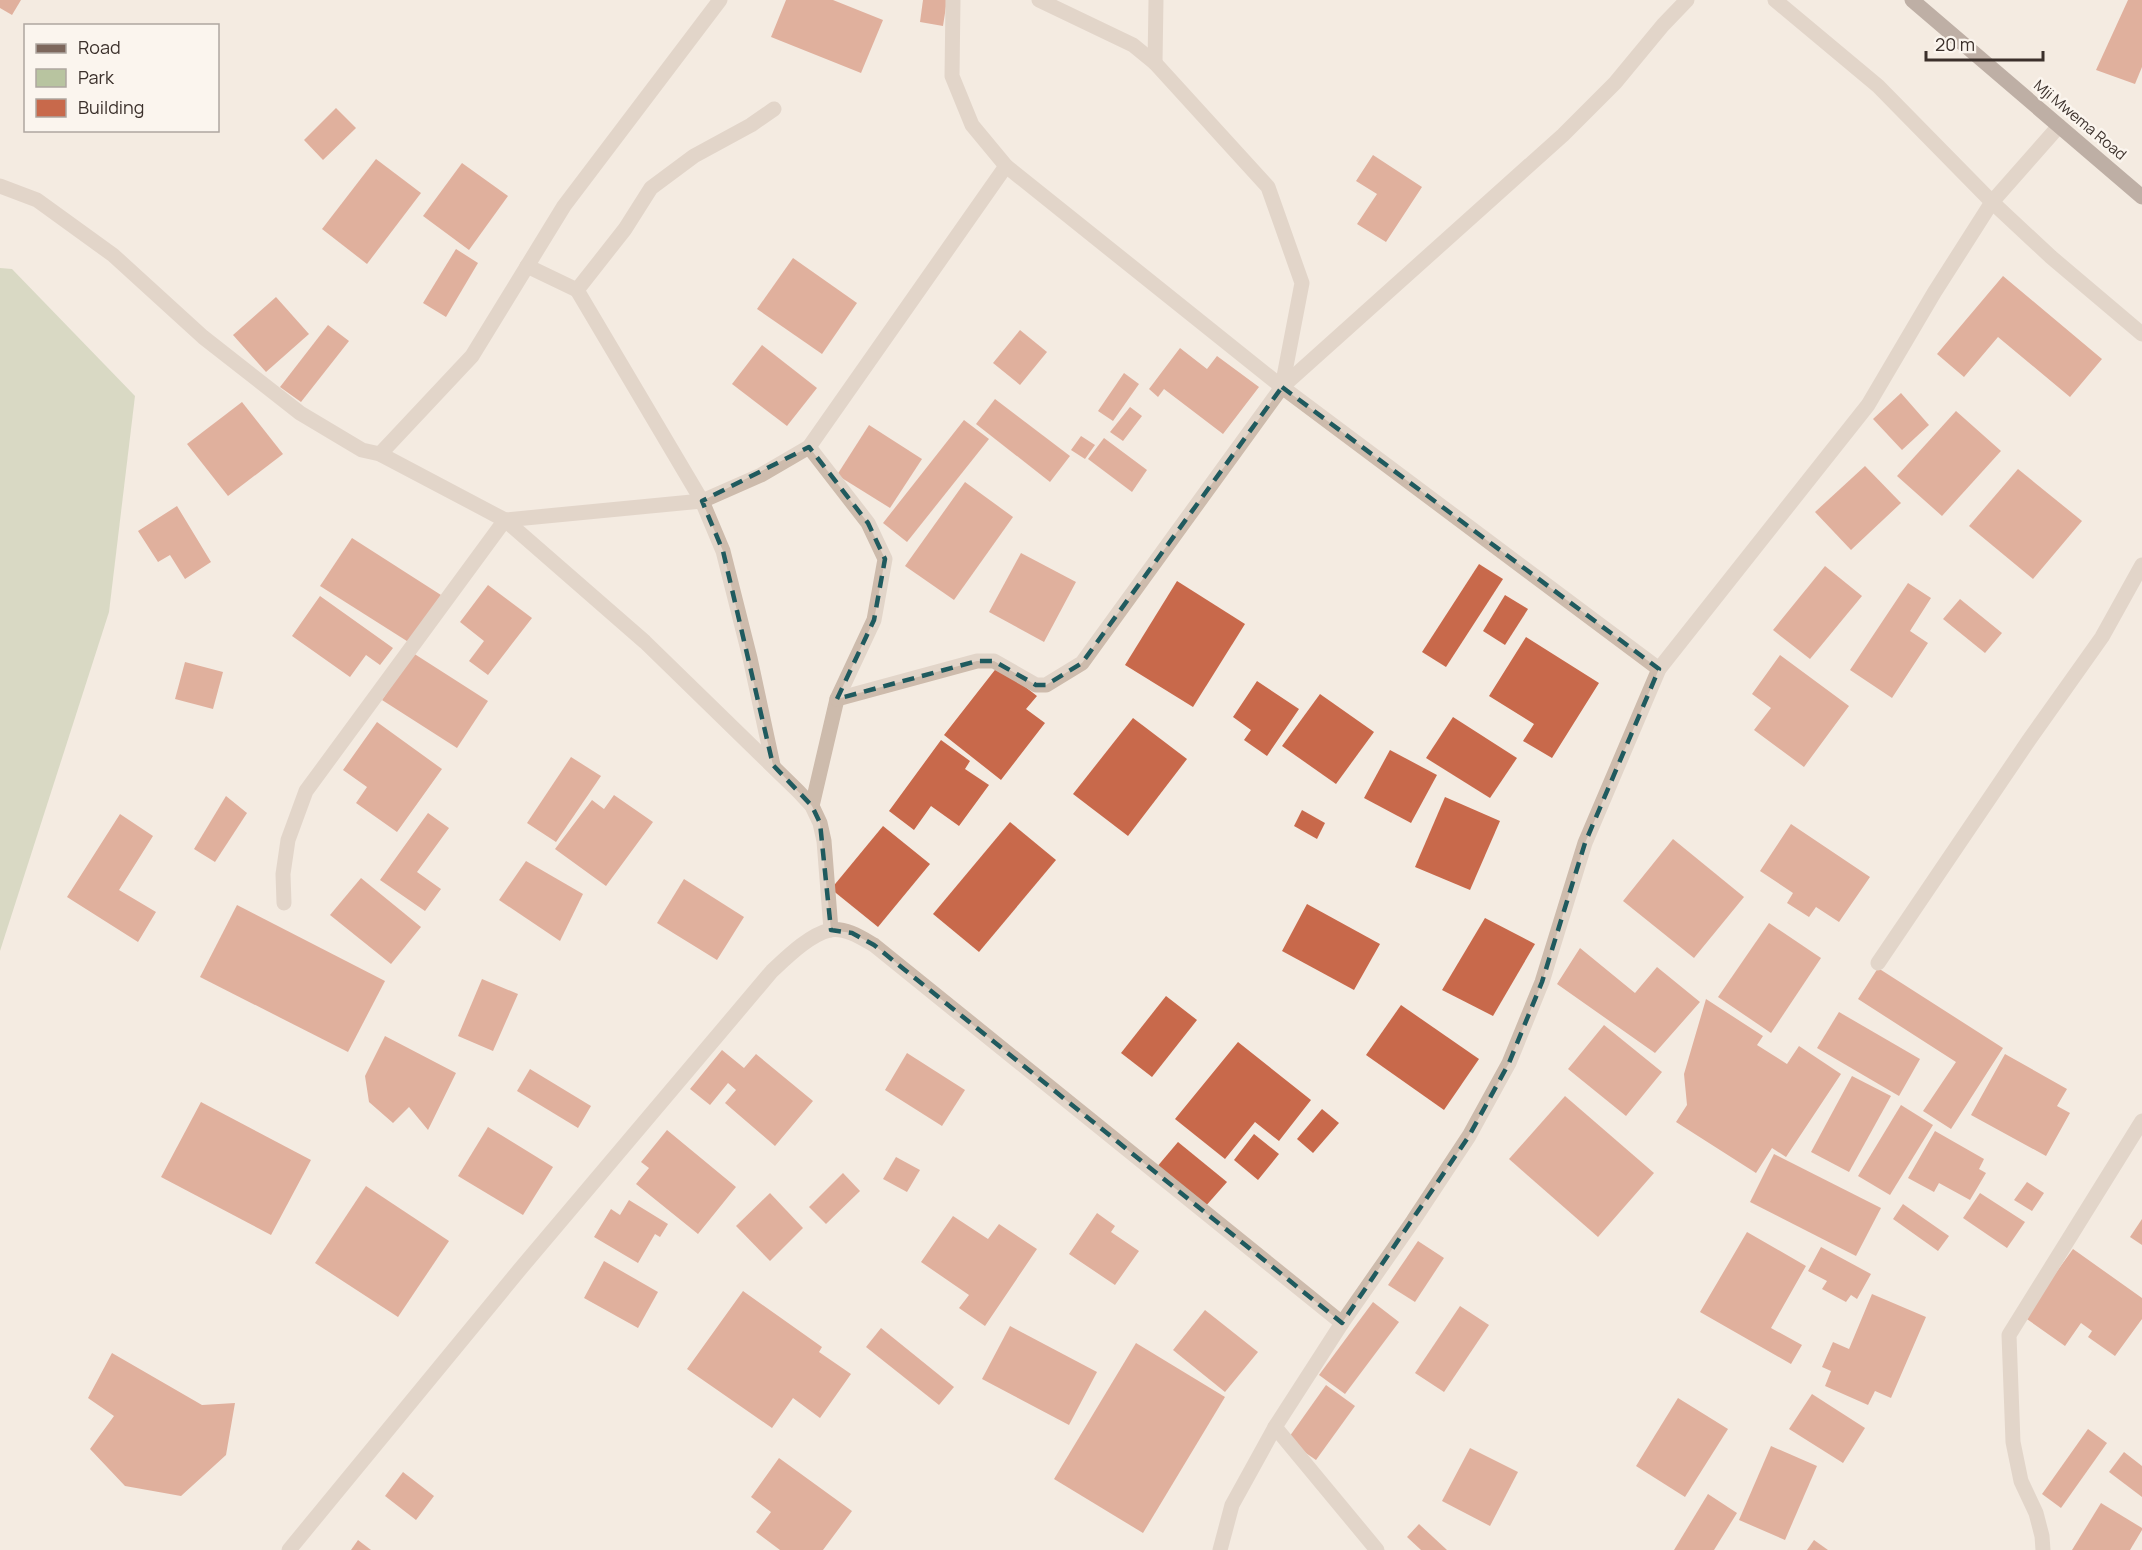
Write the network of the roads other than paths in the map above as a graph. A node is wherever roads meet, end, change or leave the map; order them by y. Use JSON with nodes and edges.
{"nodes":[{"id":1,"x":720,"y":0,"type":"edge"},
{"id":2,"x":953,"y":0,"type":"edge"},
{"id":3,"x":1039,"y":0,"type":"edge"},
{"id":4,"x":1156,"y":0,"type":"edge"},
{"id":5,"x":1687,"y":0,"type":"edge"},
{"id":6,"x":1775,"y":0,"type":"edge"},
{"id":7,"x":1912,"y":0,"type":"edge"},
{"id":8,"x":1155,"y":63,"type":"junction"},
{"id":9,"x":774,"y":109,"type":"dead end"},
{"id":10,"x":2059,"y":126,"type":"junction"},
{"id":11,"x":1006,"y":166,"type":"junction"},
{"id":12,"x":0,"y":186,"type":"edge"},
{"id":13,"x":2142,"y":196,"type":"edge"},
{"id":14,"x":1992,"y":202,"type":"junction"},
{"id":15,"x":527,"y":266,"type":"junction"},
{"id":16,"x":577,"y":290,"type":"junction"},
{"id":17,"x":2142,"y":334,"type":"edge"},
{"id":18,"x":1282,"y":387,"type":"junction"},
{"id":19,"x":809,"y":447,"type":"junction"},
{"id":20,"x":380,"y":454,"type":"junction"},
{"id":21,"x":702,"y":501,"type":"junction"},
{"id":22,"x":505,"y":520,"type":"junction"},
{"id":23,"x":2142,"y":565,"type":"edge"},
{"id":24,"x":1659,"y":669,"type":"junction"},
{"id":25,"x":837,"y":699,"type":"junction"},
{"id":26,"x":773,"y":765,"type":"junction"},
{"id":27,"x":812,"y":806,"type":"junction"},
{"id":28,"x":284,"y":903,"type":"dead end"},
{"id":29,"x":831,"y":930,"type":"junction"},
{"id":30,"x":1878,"y":963,"type":"dead end"},
{"id":31,"x":2142,"y":1121,"type":"edge"},
{"id":32,"x":1342,"y":1323,"type":"junction"},
{"id":33,"x":1275,"y":1427,"type":"junction"},
{"id":34,"x":289,"y":1550,"type":"edge"},
{"id":35,"x":1220,"y":1550,"type":"edge"},
{"id":36,"x":1377,"y":1550,"type":"edge"},
{"id":37,"x":2043,"y":1550,"type":"edge"}],
"edges":[{"from":1,"to":15,"type":"street"},
{"from":2,"to":11,"type":"street"},
{"from":3,"to":8,"type":"street"},
{"from":4,"to":8,"type":"street"},
{"from":5,"to":18,"type":"street"},
{"from":6,"to":14,"type":"street"},
{"from":7,"to":10,"type":"main road","name":"Mji Mwema Road"},
{"from":8,"to":18,"type":"street"},
{"from":9,"to":16,"type":"street"},
{"from":10,"to":13,"type":"main road","name":"Mji Mwema Road"},
{"from":10,"to":14,"type":"street"},
{"from":11,"to":18,"type":"street"},
{"from":11,"to":19,"type":"street"},
{"from":12,"to":20,"type":"street"},
{"from":14,"to":17,"type":"street"},
{"from":14,"to":24,"type":"street"},
{"from":15,"to":16,"type":"street"},
{"from":15,"to":20,"type":"street"},
{"from":16,"to":21,"type":"street"},
{"from":18,"to":24,"type":"street"},
{"from":18,"to":25,"type":"street"},
{"from":19,"to":21,"type":"street"},
{"from":19,"to":25,"type":"street"},
{"from":20,"to":22,"type":"street"},
{"from":21,"to":22,"type":"street"},
{"from":21,"to":26,"type":"street"},
{"from":22,"to":26,"type":"street"},
{"from":22,"to":28,"type":"street"},
{"from":23,"to":30,"type":"street"},
{"from":24,"to":32,"type":"street"},
{"from":25,"to":27,"type":"street"},
{"from":26,"to":27,"type":"street"},
{"from":27,"to":29,"type":"street"},
{"from":29,"to":32,"type":"street"},
{"from":29,"to":34,"type":"street"},
{"from":31,"to":37,"type":"street"},
{"from":32,"to":33,"type":"street"},
{"from":33,"to":35,"type":"street"},
{"from":33,"to":36,"type":"street"}]}
